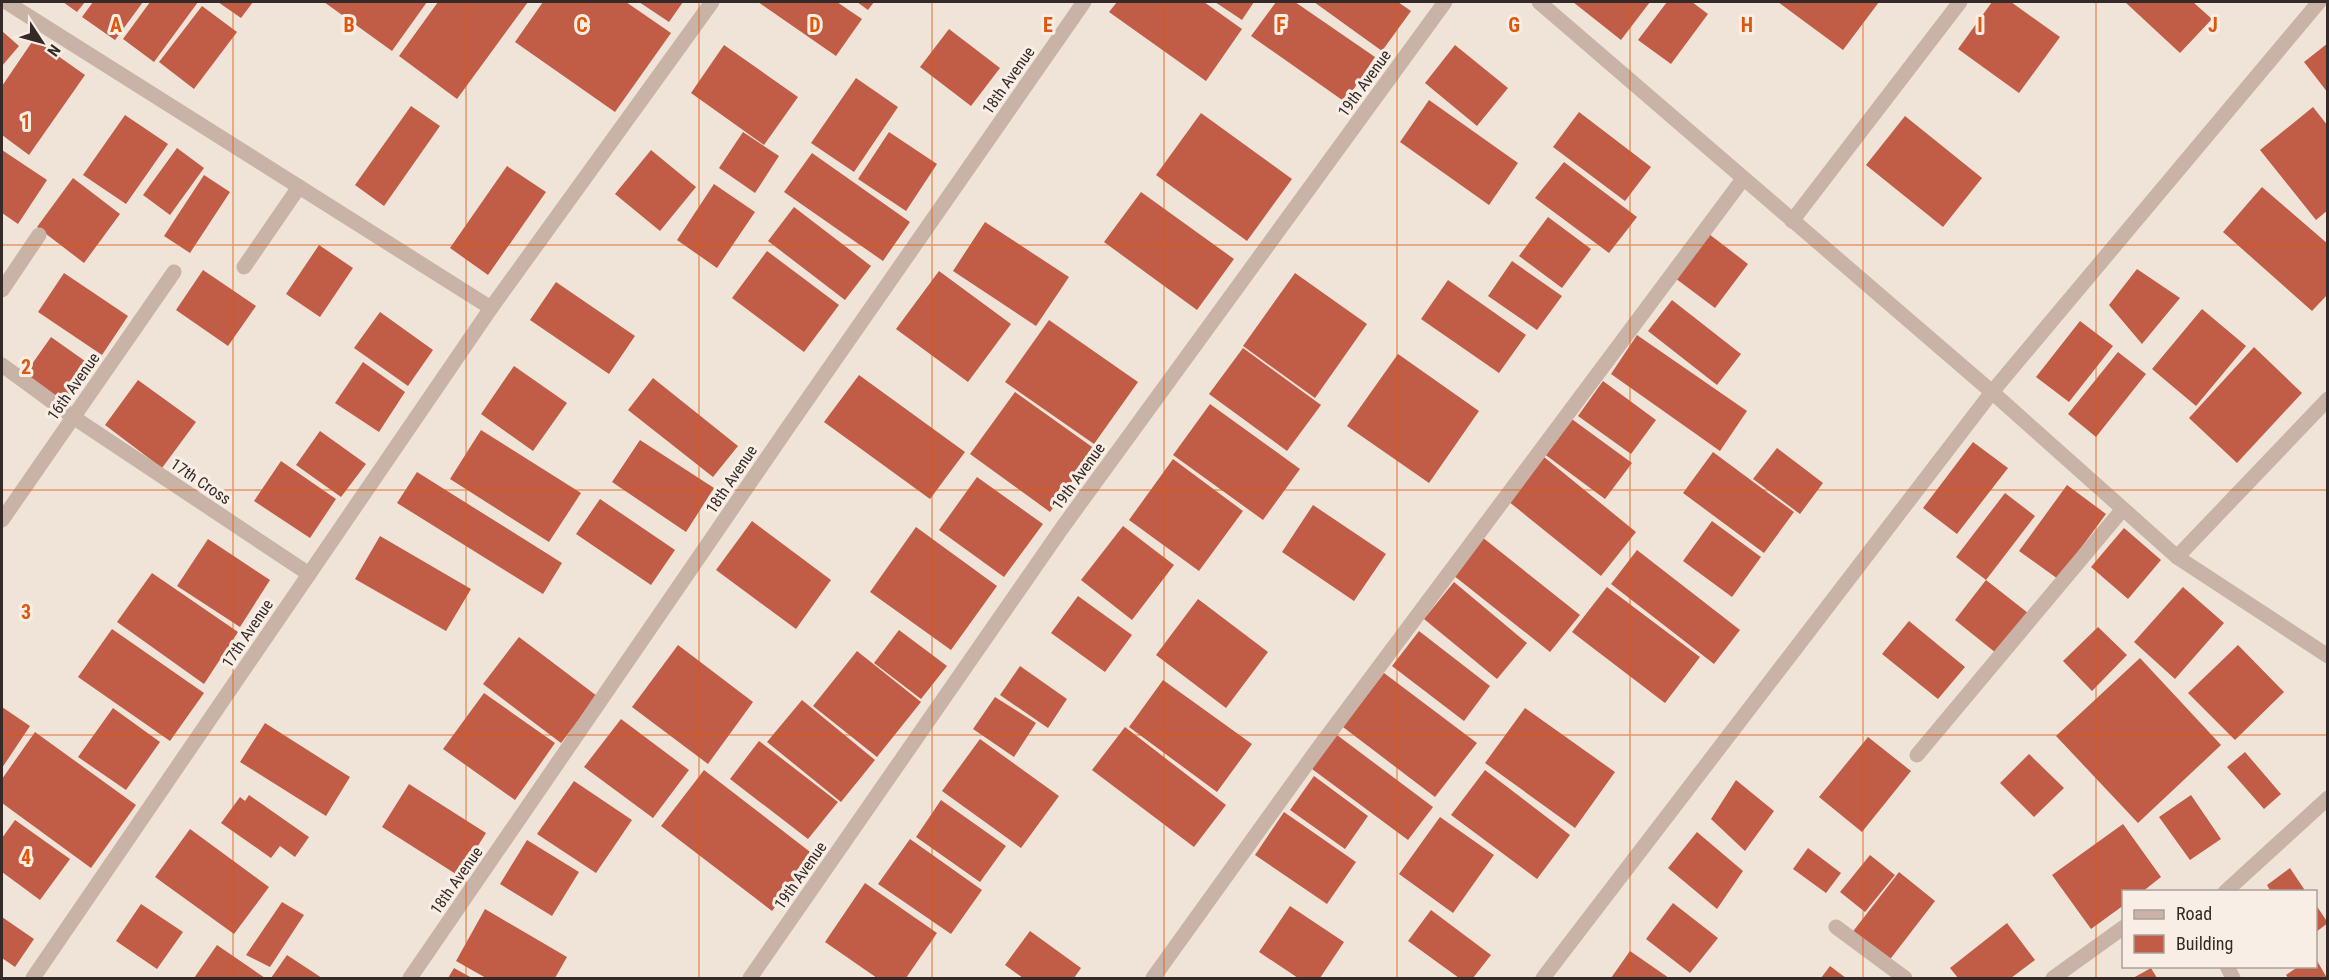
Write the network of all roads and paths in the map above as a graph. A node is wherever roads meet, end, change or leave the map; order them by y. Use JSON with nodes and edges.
{"nodes":[{"id":1,"x":6,"y":2,"type":"edge"},
{"id":2,"x":712,"y":2,"type":"edge"},
{"id":3,"x":1084,"y":2,"type":"edge"},
{"id":4,"x":1445,"y":2,"type":"edge"},
{"id":5,"x":1960,"y":2,"type":"edge"},
{"id":6,"x":2319,"y":2,"type":"edge"},
{"id":7,"x":1544,"y":3,"type":"edge"},
{"id":8,"x":1743,"y":179,"type":"junction"},
{"id":9,"x":299,"y":187,"type":"junction"},
{"id":10,"x":1792,"y":221,"type":"junction"},
{"id":11,"x":39,"y":235,"type":"dead end"},
{"id":12,"x":244,"y":267,"type":"dead end"},
{"id":13,"x":174,"y":272,"type":"dead end"},
{"id":14,"x":2,"y":290,"type":"edge"},
{"id":15,"x":491,"y":308,"type":"junction"},
{"id":16,"x":2,"y":365,"type":"edge"},
{"id":17,"x":1992,"y":392,"type":"junction"},
{"id":18,"x":2328,"y":399,"type":"edge"},
{"id":19,"x":73,"y":417,"type":"junction"},
{"id":20,"x":2123,"y":509,"type":"junction"},
{"id":21,"x":2,"y":520,"type":"edge"},
{"id":22,"x":2177,"y":557,"type":"junction"},
{"id":23,"x":309,"y":574,"type":"junction"},
{"id":24,"x":2328,"y":656,"type":"edge"},
{"id":25,"x":1917,"y":755,"type":"dead end"},
{"id":26,"x":2328,"y":798,"type":"edge"},
{"id":27,"x":2225,"y":890,"type":"edge"},
{"id":28,"x":1836,"y":927,"type":"dead end"},
{"id":29,"x":2122,"y":928,"type":"edge"},
{"id":30,"x":33,"y":978,"type":"edge"},
{"id":31,"x":410,"y":978,"type":"edge"},
{"id":32,"x":750,"y":978,"type":"edge"},
{"id":33,"x":1153,"y":978,"type":"edge"},
{"id":34,"x":1543,"y":978,"type":"edge"},
{"id":35,"x":1905,"y":978,"type":"edge"},
{"id":36,"x":2053,"y":978,"type":"edge"}],
"edges":[{"from":1,"to":9,"type":"street"},
{"from":2,"to":15,"type":"street","name":"17th Avenue"},
{"from":3,"to":31,"type":"street","name":"18th Avenue"},
{"from":4,"to":32,"type":"street","name":"19th Avenue"},
{"from":5,"to":10,"type":"street"},
{"from":6,"to":17,"type":"street"},
{"from":7,"to":8,"type":"street"},
{"from":8,"to":10,"type":"street"},
{"from":8,"to":33,"type":"street"},
{"from":9,"to":12,"type":"street"},
{"from":9,"to":15,"type":"street"},
{"from":10,"to":17,"type":"street"},
{"from":11,"to":14,"type":"street"},
{"from":13,"to":19,"type":"street","name":"16th Avenue"},
{"from":15,"to":23,"type":"street","name":"17th Avenue"},
{"from":16,"to":19,"type":"street","name":"17th Cross"},
{"from":17,"to":20,"type":"street"},
{"from":17,"to":34,"type":"street"},
{"from":18,"to":22,"type":"street"},
{"from":19,"to":21,"type":"street","name":"16th Avenue"},
{"from":19,"to":23,"type":"street","name":"17th Cross"},
{"from":20,"to":22,"type":"street"},
{"from":20,"to":25,"type":"street"},
{"from":22,"to":24,"type":"street"},
{"from":23,"to":30,"type":"street","name":"17th Avenue"},
{"from":26,"to":27,"type":"street"},
{"from":28,"to":35,"type":"street"},
{"from":29,"to":36,"type":"street"}]}
